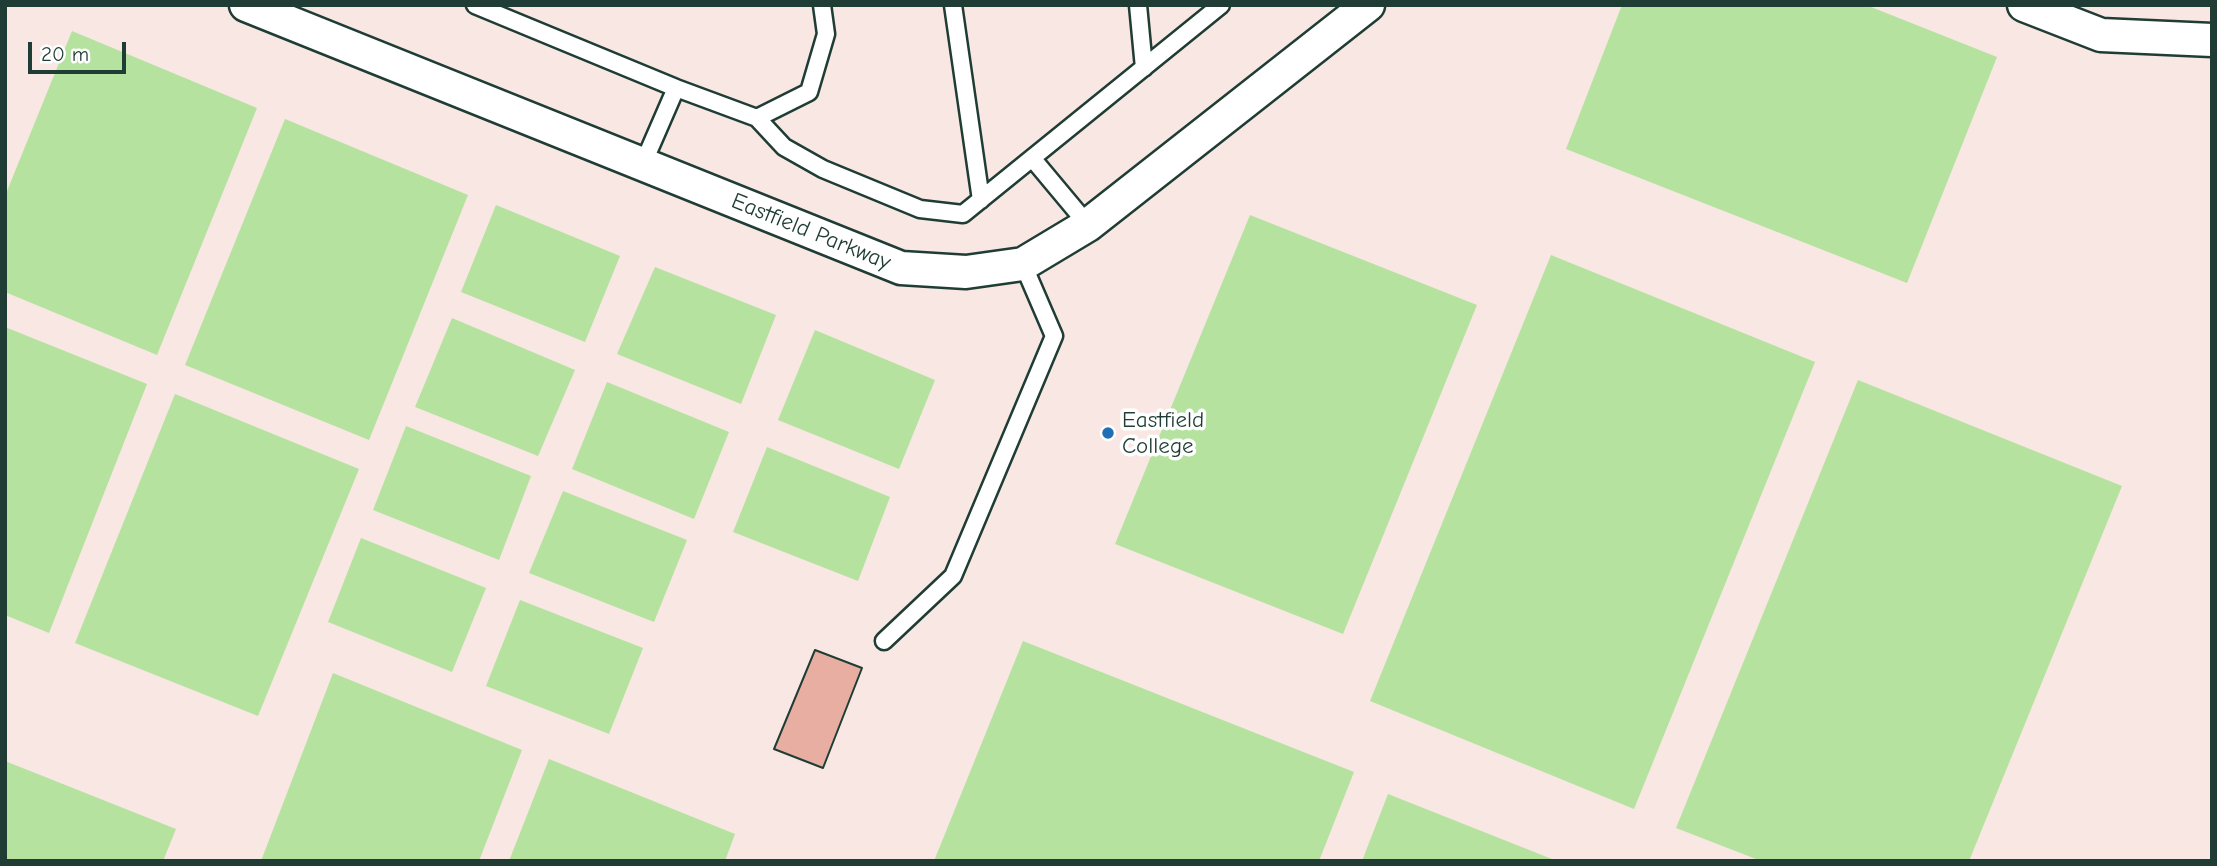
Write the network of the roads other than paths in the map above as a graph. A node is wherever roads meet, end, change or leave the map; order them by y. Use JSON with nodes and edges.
{"nodes":[{"id":1,"x":246,"y":5,"type":"edge"},
{"id":2,"x":475,"y":5,"type":"edge"},
{"id":3,"x":822,"y":5,"type":"edge"},
{"id":4,"x":953,"y":5,"type":"edge"},
{"id":5,"x":1138,"y":5,"type":"edge"},
{"id":6,"x":1221,"y":5,"type":"edge"},
{"id":7,"x":1368,"y":5,"type":"edge"},
{"id":8,"x":2024,"y":5,"type":"edge"},
{"id":9,"x":2212,"y":40,"type":"edge"},
{"id":10,"x":1144,"y":68,"type":"junction"},
{"id":11,"x":676,"y":88,"type":"junction"},
{"id":12,"x":757,"y":118,"type":"junction"},
{"id":13,"x":1032,"y":158,"type":"junction"},
{"id":14,"x":643,"y":164,"type":"junction"},
{"id":15,"x":981,"y":200,"type":"junction"},
{"id":16,"x":1087,"y":225,"type":"junction"},
{"id":17,"x":1024,"y":264,"type":"junction"},
{"id":18,"x":884,"y":641,"type":"dead end"}],
"edges":[{"from":1,"to":14,"type":"street","name":"Eastfield Parkway"},
{"from":2,"to":11,"type":"lane"},
{"from":3,"to":12,"type":"lane"},
{"from":4,"to":15,"type":"lane"},
{"from":5,"to":10,"type":"lane"},
{"from":6,"to":10,"type":"lane"},
{"from":7,"to":16,"type":"street","name":"Eastfield Parkway"},
{"from":8,"to":9,"type":"street"},
{"from":10,"to":13,"type":"lane"},
{"from":11,"to":12,"type":"lane"},
{"from":11,"to":14,"type":"lane"},
{"from":12,"to":15,"type":"lane"},
{"from":13,"to":15,"type":"lane"},
{"from":13,"to":16,"type":"lane"},
{"from":14,"to":17,"type":"street","name":"Eastfield Parkway"},
{"from":16,"to":17,"type":"street","name":"Eastfield Parkway"},
{"from":17,"to":18,"type":"lane"}]}
